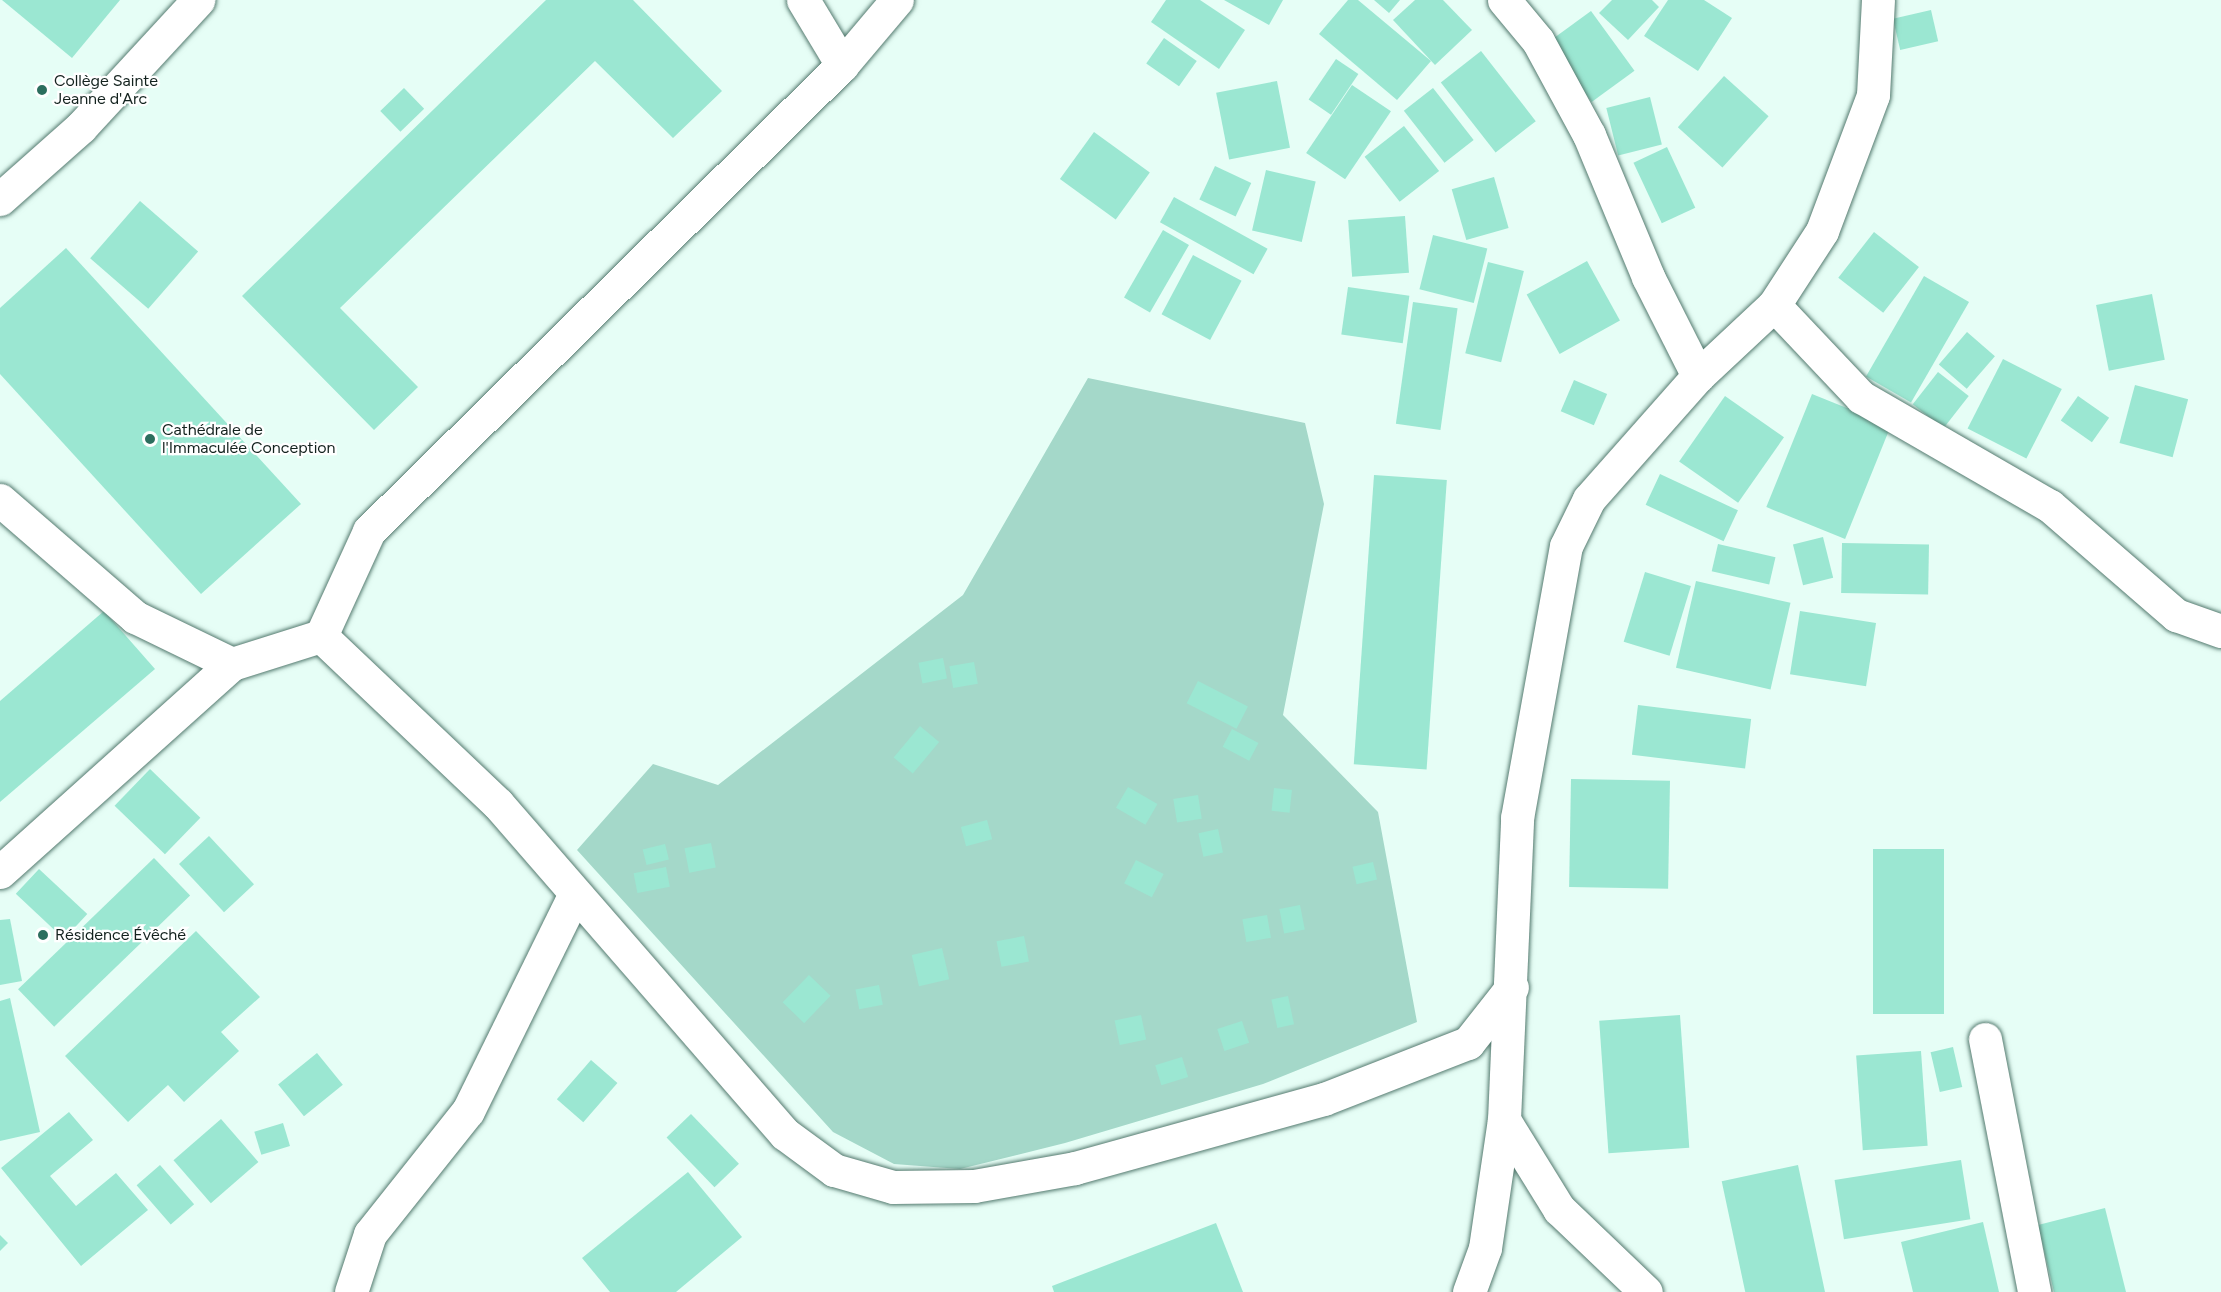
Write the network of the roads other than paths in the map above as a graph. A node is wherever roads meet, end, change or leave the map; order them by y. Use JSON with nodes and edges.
{"nodes":[{"id":1,"x":198,"y":0,"type":"edge"},
{"id":2,"x":803,"y":0,"type":"edge"},
{"id":3,"x":897,"y":0,"type":"edge"},
{"id":4,"x":1504,"y":0,"type":"edge"},
{"id":5,"x":1878,"y":0,"type":"edge"},
{"id":6,"x":842,"y":65,"type":"junction"},
{"id":7,"x":0,"y":199,"type":"edge"},
{"id":8,"x":1774,"y":304,"type":"junction"},
{"id":9,"x":1698,"y":375,"type":"junction"},
{"id":10,"x":0,"y":500,"type":"edge"},
{"id":11,"x":2221,"y":631,"type":"edge"},
{"id":12,"x":321,"y":636,"type":"junction"},
{"id":13,"x":232,"y":664,"type":"junction"},
{"id":14,"x":0,"y":872,"type":"edge"},
{"id":15,"x":575,"y":894,"type":"junction"},
{"id":16,"x":1512,"y":987,"type":"junction"},
{"id":17,"x":1985,"y":1039,"type":"dead end"},
{"id":18,"x":1503,"y":1120,"type":"junction"},
{"id":19,"x":351,"y":1292,"type":"edge"},
{"id":20,"x":1469,"y":1292,"type":"edge"},
{"id":21,"x":1646,"y":1292,"type":"edge"},
{"id":22,"x":2034,"y":1292,"type":"edge"}],
"edges":[{"from":1,"to":7,"type":"street"},
{"from":2,"to":6,"type":"street"},
{"from":3,"to":6,"type":"street"},
{"from":4,"to":9,"type":"street"},
{"from":5,"to":8,"type":"street"},
{"from":6,"to":12,"type":"street"},
{"from":8,"to":9,"type":"street"},
{"from":8,"to":11,"type":"street"},
{"from":9,"to":16,"type":"street"},
{"from":10,"to":13,"type":"street"},
{"from":12,"to":13,"type":"street"},
{"from":12,"to":15,"type":"street"},
{"from":13,"to":14,"type":"street"},
{"from":15,"to":16,"type":"street"},
{"from":15,"to":19,"type":"street"},
{"from":16,"to":18,"type":"street"},
{"from":17,"to":22,"type":"street"},
{"from":18,"to":20,"type":"street"},
{"from":18,"to":21,"type":"street"}]}
